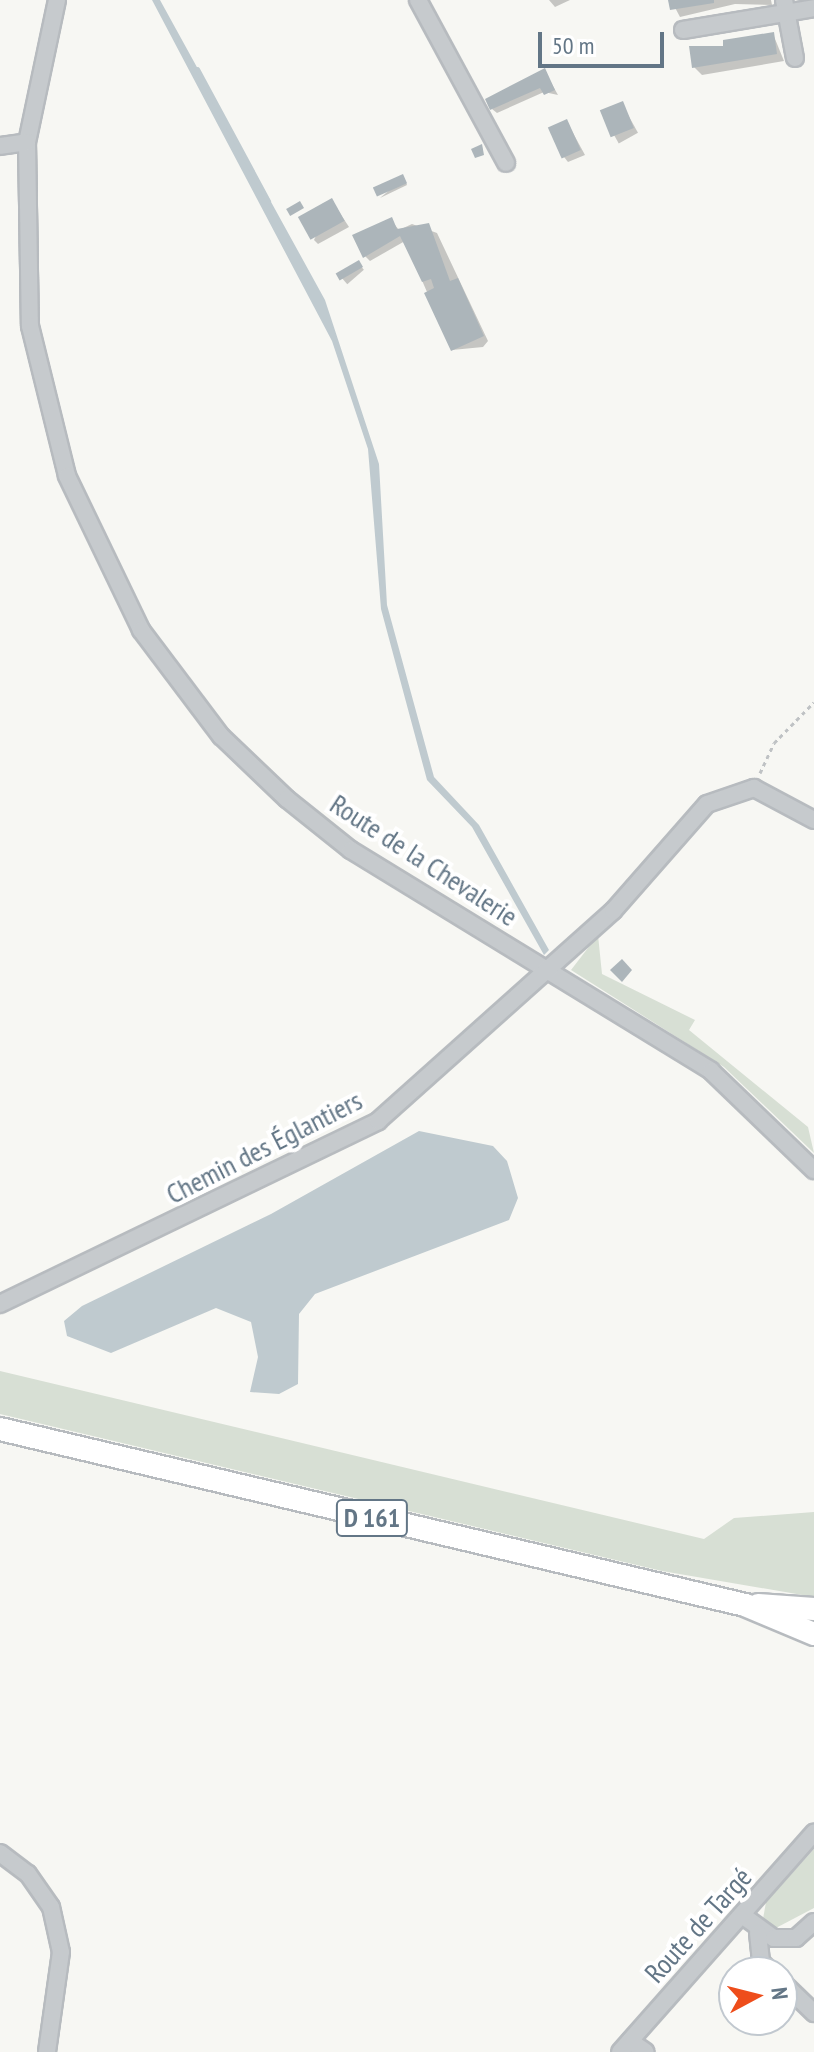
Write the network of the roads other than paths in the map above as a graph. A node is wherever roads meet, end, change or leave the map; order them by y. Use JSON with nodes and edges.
{"nodes":[{"id":1,"x":57,"y":0,"type":"edge"},
{"id":2,"x":418,"y":0,"type":"edge"},
{"id":3,"x":785,"y":6,"type":"edge"},
{"id":4,"x":814,"y":8,"type":"edge"},
{"id":5,"x":683,"y":30,"type":"dead end"},
{"id":6,"x":795,"y":58,"type":"dead end"},
{"id":7,"x":27,"y":142,"type":"junction"},
{"id":8,"x":0,"y":146,"type":"edge"},
{"id":9,"x":506,"y":163,"type":"dead end"},
{"id":10,"x":814,"y":820,"type":"edge"},
{"id":11,"x":549,"y":970,"type":"junction"},
{"id":12,"x":814,"y":1170,"type":"edge"},
{"id":13,"x":0,"y":1304,"type":"edge"},
{"id":14,"x":0,"y":1429,"type":"edge"},
{"id":15,"x":745,"y":1605,"type":"junction"},
{"id":16,"x":814,"y":1609,"type":"edge"},
{"id":17,"x":814,"y":1634,"type":"edge"},
{"id":18,"x":814,"y":1833,"type":"edge"},
{"id":19,"x":0,"y":1853,"type":"edge"},
{"id":20,"x":742,"y":1915,"type":"junction"},
{"id":21,"x":814,"y":1922,"type":"edge"},
{"id":22,"x":758,"y":1933,"type":"junction"},
{"id":23,"x":760,"y":1956,"type":"edge"},
{"id":24,"x":798,"y":1998,"type":"edge"},
{"id":25,"x":814,"y":2013,"type":"edge"},
{"id":26,"x":625,"y":2046,"type":"edge"},
{"id":27,"x":47,"y":2052,"type":"edge"},
{"id":28,"x":646,"y":2052,"type":"edge"}],
"edges":[{"from":1,"to":7,"type":"street","name":"Route de la Chevalerie"},
{"from":2,"to":9,"type":"street"},
{"from":3,"to":4,"type":"street"},
{"from":3,"to":5,"type":"street"},
{"from":3,"to":6,"type":"street"},
{"from":7,"to":8,"type":"street"},
{"from":7,"to":11,"type":"street","name":"Route de la Chevalerie"},
{"from":10,"to":11,"type":"street","name":"Chemin des Églantiers"},
{"from":11,"to":12,"type":"street","name":"Route de la Chevalerie"},
{"from":11,"to":13,"type":"street","name":"Chemin des Églantiers"},
{"from":14,"to":15,"type":"main road","number":"D 161"},
{"from":15,"to":16,"type":"main road","number":"D 161"},
{"from":15,"to":17,"type":"main road","number":"D 161"},
{"from":18,"to":20,"type":"street","name":"Route de Targé"},
{"from":19,"to":27,"type":"street"},
{"from":20,"to":22,"type":"street"},
{"from":20,"to":26,"type":"street","name":"Route de Targé"},
{"from":21,"to":22,"type":"street"},
{"from":22,"to":23,"type":"street"},
{"from":24,"to":25,"type":"street"},
{"from":26,"to":28,"type":"street"}]}
